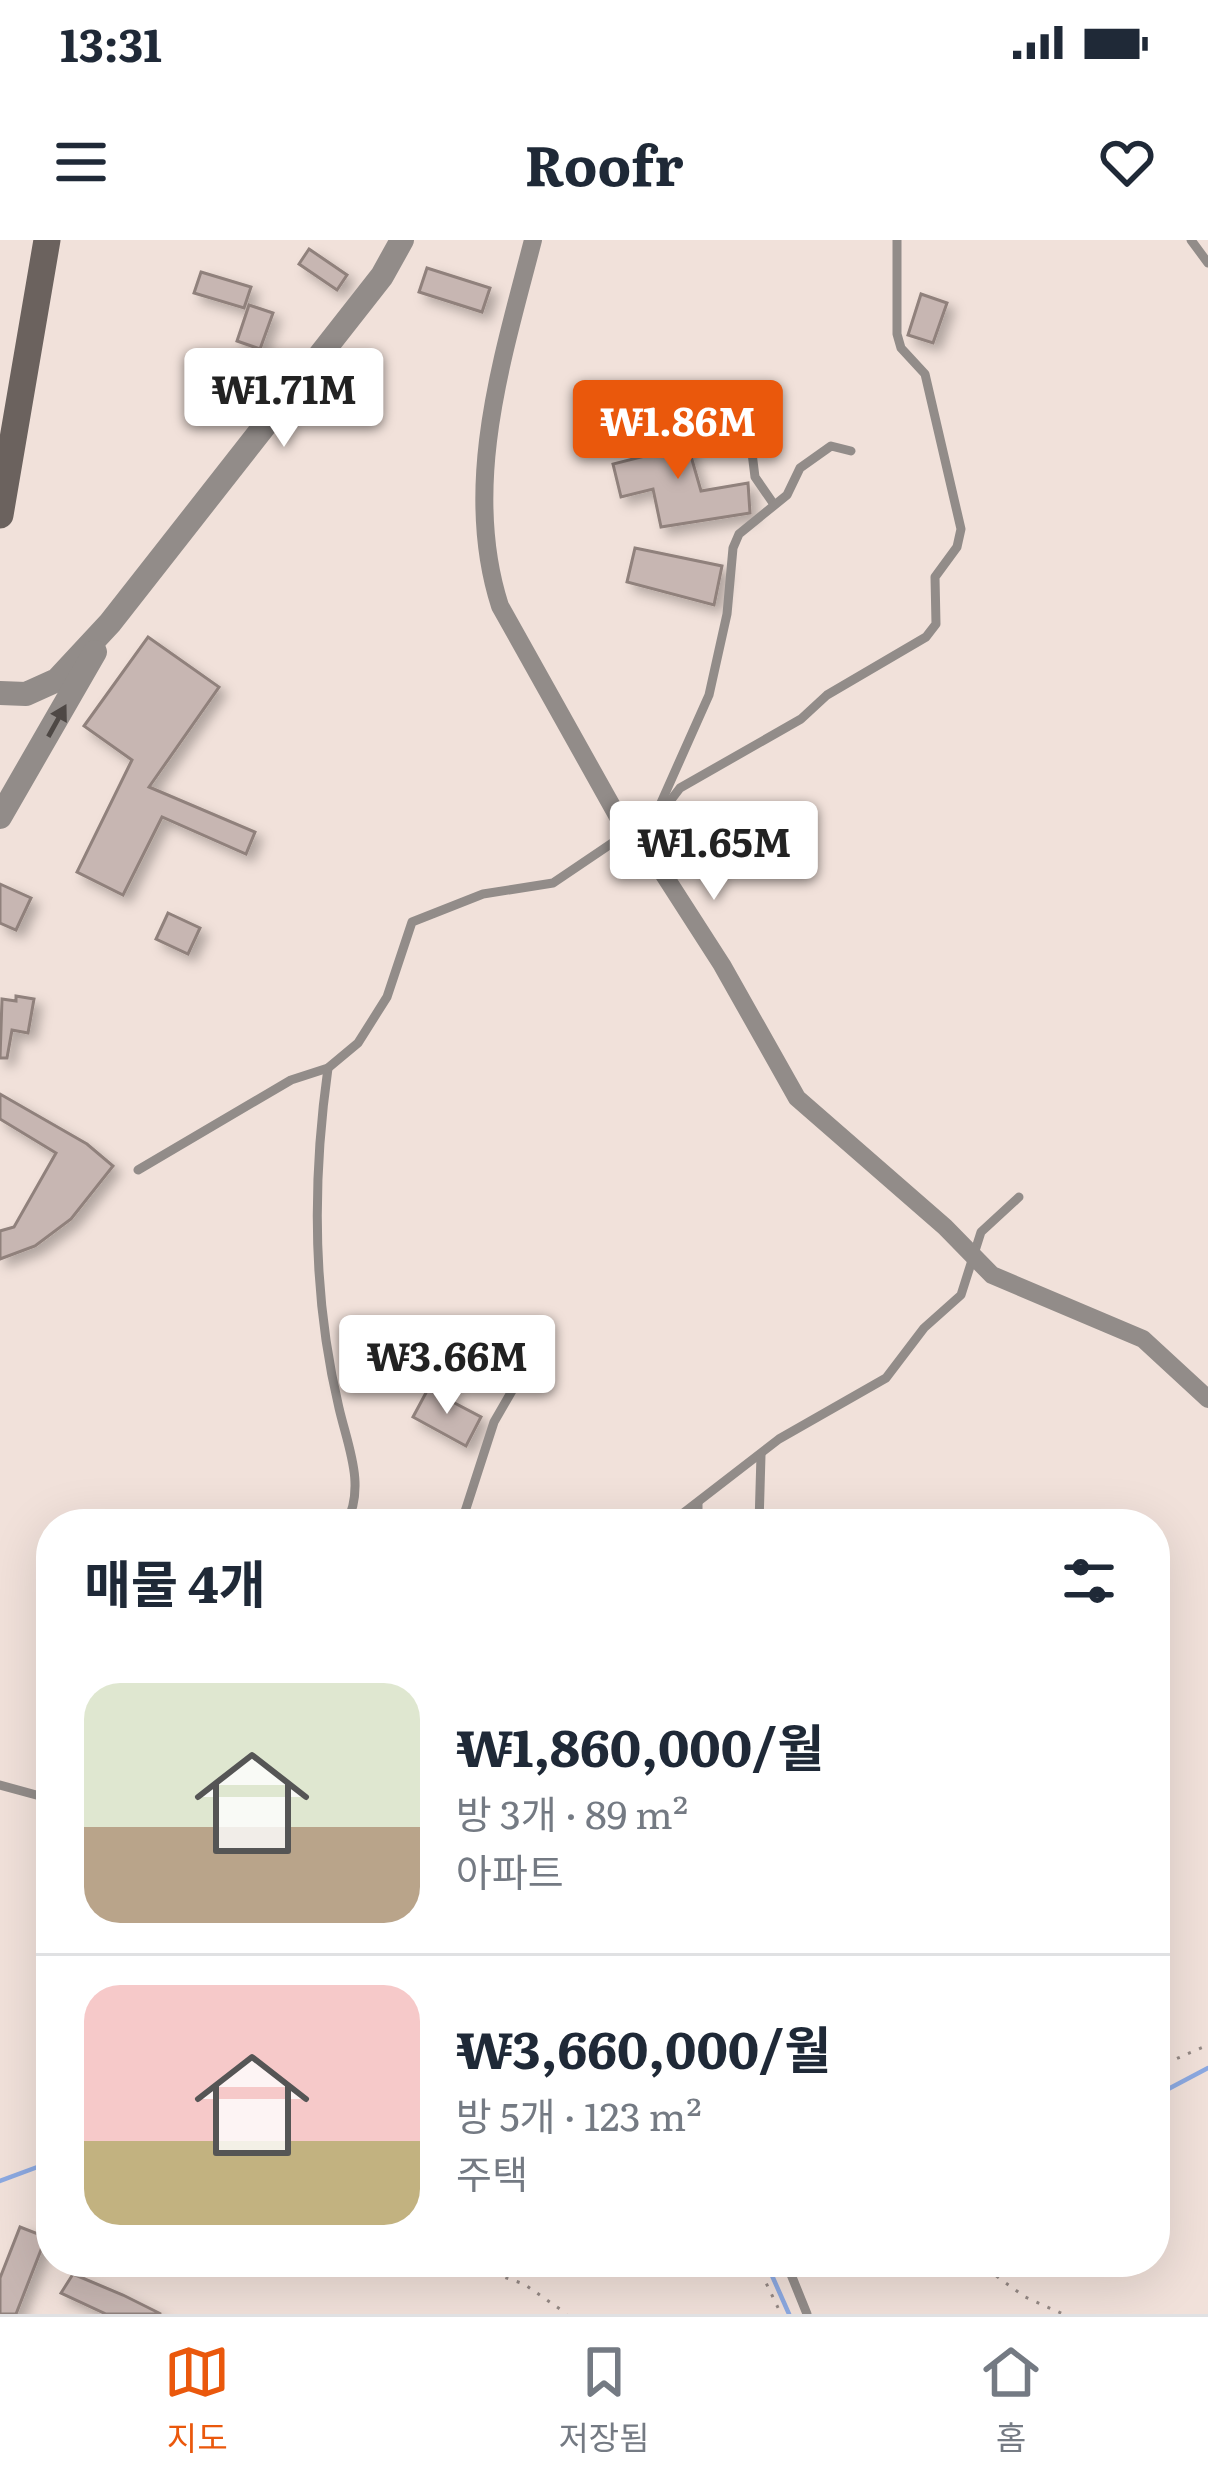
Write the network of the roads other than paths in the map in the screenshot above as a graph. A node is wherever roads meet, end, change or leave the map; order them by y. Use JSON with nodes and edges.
{"nodes":[{"id":1,"x":47,"y":240,"type":"edge"},
{"id":2,"x":403,"y":240,"type":"edge"},
{"id":3,"x":533,"y":240,"type":"edge"},
{"id":4,"x":898,"y":240,"type":"edge"},
{"id":5,"x":1191,"y":240,"type":"edge"},
{"id":6,"x":1208,"y":263,"type":"edge"},
{"id":7,"x":749,"y":429,"type":"dead end"},
{"id":8,"x":851,"y":451,"type":"dead end"},
{"id":9,"x":773,"y":502,"type":"junction"},
{"id":10,"x":0,"y":515,"type":"edge"},
{"id":11,"x":110,"y":623,"type":"junction"},
{"id":12,"x":0,"y":693,"type":"edge"},
{"id":13,"x":658,"y":810,"type":"junction"},
{"id":14,"x":0,"y":817,"type":"edge"},
{"id":15,"x":634,"y":836,"type":"junction"},
{"id":16,"x":328,"y":1068,"type":"junction"},
{"id":17,"x":139,"y":1170,"type":"dead end"},
{"id":18,"x":1019,"y":1197,"type":"dead end"},
{"id":19,"x":972,"y":1256,"type":"junction"},
{"id":20,"x":520,"y":1378,"type":"dead end"},
{"id":21,"x":1208,"y":1400,"type":"edge"},
{"id":22,"x":761,"y":1455,"type":"junction"},
{"id":23,"x":698,"y":1503,"type":"junction"},
{"id":24,"x":352,"y":1509,"type":"edge"},
{"id":25,"x":466,"y":1509,"type":"edge"},
{"id":26,"x":690,"y":1509,"type":"edge"},
{"id":27,"x":698,"y":1509,"type":"edge"},
{"id":28,"x":760,"y":1509,"type":"edge"},
{"id":29,"x":0,"y":1785,"type":"edge"},
{"id":30,"x":36,"y":1794,"type":"edge"},
{"id":31,"x":792,"y":2277,"type":"edge"},
{"id":32,"x":806,"y":2314,"type":"edge"}],
"edges":[{"from":1,"to":10,"type":"main road"},
{"from":2,"to":11,"type":"street"},
{"from":3,"to":15,"type":"street"},
{"from":4,"to":13,"type":"lane"},
{"from":5,"to":6,"type":"lane"},
{"from":7,"to":9,"type":"lane"},
{"from":8,"to":9,"type":"lane"},
{"from":9,"to":13,"type":"lane"},
{"from":11,"to":12,"type":"street"},
{"from":14,"to":11,"type":"street","one_way":true},
{"from":13,"to":15,"type":"lane"},
{"from":15,"to":16,"type":"lane"},
{"from":15,"to":19,"type":"street"},
{"from":16,"to":17,"type":"lane"},
{"from":16,"to":24,"type":"lane"},
{"from":18,"to":19,"type":"lane"},
{"from":19,"to":21,"type":"street"},
{"from":19,"to":22,"type":"lane"},
{"from":20,"to":25,"type":"lane"},
{"from":22,"to":23,"type":"lane"},
{"from":22,"to":28,"type":"lane"},
{"from":23,"to":26,"type":"lane"},
{"from":23,"to":27,"type":"lane"},
{"from":29,"to":30,"type":"lane"},
{"from":31,"to":32,"type":"lane"}]}
